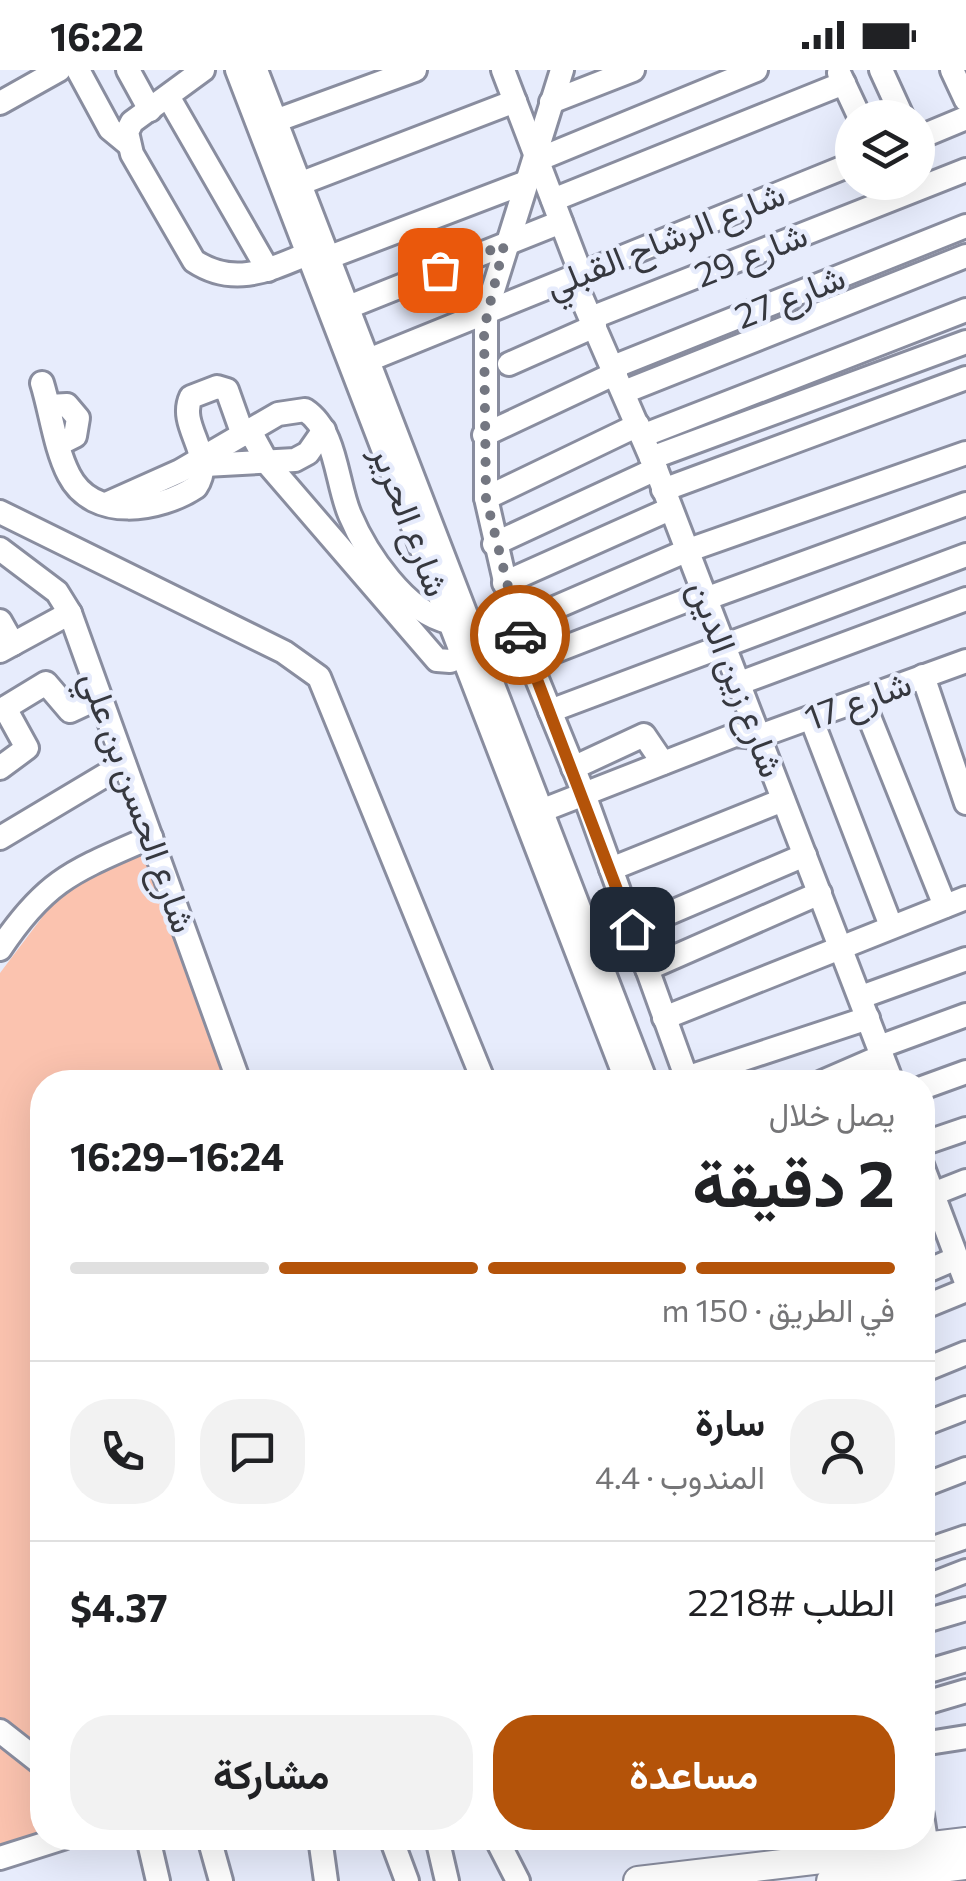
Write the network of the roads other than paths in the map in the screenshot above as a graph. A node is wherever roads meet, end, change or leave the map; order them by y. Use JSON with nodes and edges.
{"nodes":[{"id":1,"x":59,"y":70,"type":"edge"},
{"id":2,"x":78,"y":70,"type":"edge"},
{"id":3,"x":128,"y":70,"type":"edge"},
{"id":4,"x":203,"y":70,"type":"edge"},
{"id":5,"x":415,"y":70,"type":"edge"},
{"id":6,"x":502,"y":70,"type":"edge"},
{"id":7,"x":562,"y":70,"type":"edge"},
{"id":8,"x":633,"y":70,"type":"edge"},
{"id":9,"x":756,"y":70,"type":"edge"},
{"id":10,"x":881,"y":70,"type":"edge"},
{"id":11,"x":952,"y":70,"type":"edge"},
{"id":12,"x":245,"y":71,"type":"edge"},
{"id":13,"x":840,"y":77,"type":"edge"},
{"id":14,"x":851,"y":100,"type":"edge"},
{"id":15,"x":895,"y":100,"type":"edge"},
{"id":16,"x":966,"y":100,"type":"edge"},
{"id":17,"x":514,"y":102,"type":"junction"},
{"id":18,"x":551,"y":102,"type":"junction"},
{"id":19,"x":0,"y":103,"type":"edge"},
{"id":20,"x":160,"y":104,"type":"junction"},
{"id":21,"x":966,"y":118,"type":"edge"},
{"id":22,"x":276,"y":121,"type":"junction"},
{"id":23,"x":935,"y":131,"type":"edge"},
{"id":24,"x":127,"y":144,"type":"junction"},
{"id":25,"x":536,"y":156,"type":"junction"},
{"id":26,"x":966,"y":170,"type":"edge"},
{"id":27,"x":835,"y":171,"type":"edge"},
{"id":28,"x":524,"y":183,"type":"junction"},
{"id":29,"x":299,"y":184,"type":"junction"},
{"id":30,"x":557,"y":211,"type":"junction"},
{"id":31,"x":966,"y":226,"type":"edge"},
{"id":32,"x":504,"y":245,"type":"junction"},
{"id":33,"x":966,"y":256,"type":"edge"},
{"id":34,"x":320,"y":260,"type":"junction"},
{"id":35,"x":268,"y":270,"type":"junction"},
{"id":36,"x":577,"y":276,"type":"junction"},
{"id":37,"x":346,"y":308,"type":"junction"},
{"id":38,"x":966,"y":310,"type":"edge"},
{"id":39,"x":486,"y":313,"type":"junction"},
{"id":40,"x":593,"y":322,"type":"junction"},
{"id":41,"x":966,"y":342,"type":"edge"},
{"id":42,"x":366,"y":360,"type":"junction"},
{"id":43,"x":509,"y":364,"type":"dead end"},
{"id":44,"x":618,"y":377,"type":"junction"},
{"id":45,"x":966,"y":378,"type":"edge"},
{"id":46,"x":46,"y":395,"type":"dead end"},
{"id":47,"x":324,"y":430,"type":"junction"},
{"id":48,"x":640,"y":430,"type":"junction"},
{"id":49,"x":246,"y":433,"type":"junction"},
{"id":50,"x":484,"y":435,"type":"junction"},
{"id":51,"x":966,"y":453,"type":"edge"},
{"id":52,"x":204,"y":461,"type":"junction"},
{"id":53,"x":268,"y":464,"type":"junction"},
{"id":54,"x":660,"y":482,"type":"junction"},
{"id":55,"x":486,"y":498,"type":"junction"},
{"id":56,"x":584,"y":502,"type":"junction"},
{"id":57,"x":966,"y":504,"type":"edge"},
{"id":58,"x":0,"y":512,"type":"edge"},
{"id":59,"x":602,"y":540,"type":"junction"},
{"id":60,"x":494,"y":544,"type":"junction"},
{"id":61,"x":0,"y":548,"type":"edge"},
{"id":62,"x":686,"y":550,"type":"junction"},
{"id":63,"x":966,"y":555,"type":"edge"},
{"id":64,"x":504,"y":583,"type":"junction"},
{"id":65,"x":704,"y":596,"type":"junction"},
{"id":66,"x":966,"y":599,"type":"edge"},
{"id":67,"x":70,"y":613,"type":"junction"},
{"id":68,"x":0,"y":621,"type":"edge"},
{"id":69,"x":448,"y":622,"type":"junction"},
{"id":70,"x":515,"y":624,"type":"junction"},
{"id":71,"x":722,"y":645,"type":"junction"},
{"id":72,"x":7,"y":648,"type":"edge"},
{"id":73,"x":470,"y":653,"type":"junction"},
{"id":74,"x":530,"y":661,"type":"junction"},
{"id":75,"x":966,"y":661,"type":"edge"},
{"id":76,"x":923,"y":676,"type":"junction"},
{"id":77,"x":737,"y":684,"type":"junction"},
{"id":78,"x":100,"y":696,"type":"junction"},
{"id":79,"x":862,"y":699,"type":"junction"},
{"id":80,"x":4,"y":703,"type":"edge"},
{"id":81,"x":550,"y":712,"type":"junction"},
{"id":82,"x":811,"y":718,"type":"junction"},
{"id":83,"x":757,"y":738,"type":"junction"},
{"id":84,"x":663,"y":763,"type":"junction"},
{"id":85,"x":124,"y":764,"type":"junction"},
{"id":86,"x":0,"y":768,"type":"edge"},
{"id":87,"x":573,"y":768,"type":"junction"},
{"id":88,"x":584,"y":794,"type":"junction"},
{"id":89,"x":783,"y":800,"type":"junction"},
{"id":90,"x":966,"y":803,"type":"edge"},
{"id":91,"x":534,"y":814,"type":"junction"},
{"id":92,"x":151,"y":837,"type":"junction"},
{"id":93,"x":0,"y":838,"type":"edge"},
{"id":94,"x":805,"y":856,"type":"junction"},
{"id":95,"x":610,"y":869,"type":"junction"},
{"id":96,"x":820,"y":893,"type":"junction"},
{"id":97,"x":956,"y":902,"type":"edge"},
{"id":98,"x":891,"y":926,"type":"junction"},
{"id":99,"x":632,"y":929,"type":"junction"},
{"id":100,"x":841,"y":944,"type":"junction"},
{"id":101,"x":0,"y":949,"type":"edge"},
{"id":102,"x":966,"y":959,"type":"edge"},
{"id":103,"x":647,"y":969,"type":"junction"},
{"id":104,"x":864,"y":1008,"type":"junction"},
{"id":105,"x":966,"y":1015,"type":"edge"},
{"id":106,"x":664,"y":1018,"type":"junction"},
{"id":107,"x":881,"y":1052,"type":"junction"},
{"id":108,"x":677,"y":1054,"type":"junction"},
{"id":109,"x":235,"y":1070,"type":"edge"},
{"id":110,"x":479,"y":1070,"type":"edge"},
{"id":111,"x":634,"y":1070,"type":"edge"},
{"id":112,"x":651,"y":1070,"type":"edge"},
{"id":113,"x":683,"y":1070,"type":"edge"},
{"id":114,"x":713,"y":1070,"type":"edge"},
{"id":115,"x":846,"y":1070,"type":"edge"},
{"id":116,"x":888,"y":1070,"type":"edge"},
{"id":117,"x":966,"y":1072,"type":"edge"},
{"id":118,"x":935,"y":1083,"type":"edge"},
{"id":119,"x":966,"y":1128,"type":"edge"},
{"id":120,"x":935,"y":1139,"type":"edge"},
{"id":121,"x":966,"y":1182,"type":"edge"},
{"id":122,"x":935,"y":1196,"type":"edge"},
{"id":123,"x":935,"y":1209,"type":"edge"},
{"id":124,"x":957,"y":1258,"type":"junction"},
{"id":125,"x":935,"y":1267,"type":"edge"},
{"id":126,"x":966,"y":1282,"type":"edge"},
{"id":127,"x":966,"y":1290,"type":"edge"},
{"id":128,"x":935,"y":1303,"type":"edge"},
{"id":129,"x":966,"y":1352,"type":"edge"},
{"id":130,"x":935,"y":1366,"type":"edge"},
{"id":131,"x":966,"y":1408,"type":"edge"},
{"id":132,"x":935,"y":1420,"type":"edge"},
{"id":133,"x":966,"y":1469,"type":"edge"},
{"id":134,"x":935,"y":1481,"type":"edge"},
{"id":135,"x":966,"y":1537,"type":"edge"},
{"id":136,"x":935,"y":1548,"type":"edge"},
{"id":137,"x":966,"y":1571,"type":"edge"},
{"id":138,"x":935,"y":1583,"type":"edge"},
{"id":139,"x":966,"y":1609,"type":"edge"},
{"id":140,"x":935,"y":1618,"type":"edge"},
{"id":141,"x":966,"y":1660,"type":"edge"},
{"id":142,"x":935,"y":1669,"type":"edge"},
{"id":143,"x":966,"y":1691,"type":"edge"},
{"id":144,"x":935,"y":1700,"type":"edge"},
{"id":145,"x":0,"y":1731,"type":"edge"},
{"id":146,"x":966,"y":1737,"type":"edge"},
{"id":147,"x":935,"y":1742,"type":"edge"},
{"id":148,"x":30,"y":1755,"type":"edge"},
{"id":149,"x":966,"y":1842,"type":"edge"},
{"id":150,"x":30,"y":1849,"type":"edge"},
{"id":151,"x":151,"y":1850,"type":"edge"},
{"id":152,"x":212,"y":1850,"type":"edge"},
{"id":153,"x":322,"y":1850,"type":"edge"},
{"id":154,"x":395,"y":1850,"type":"edge"},
{"id":155,"x":440,"y":1850,"type":"edge"},
{"id":156,"x":502,"y":1850,"type":"edge"},
{"id":157,"x":916,"y":1855,"type":"edge"},
{"id":158,"x":0,"y":1858,"type":"edge"},
{"id":159,"x":966,"y":1866,"type":"edge"},
{"id":160,"x":158,"y":1881,"type":"edge"},
{"id":161,"x":221,"y":1881,"type":"edge"},
{"id":162,"x":326,"y":1881,"type":"edge"},
{"id":163,"x":407,"y":1881,"type":"edge"},
{"id":164,"x":448,"y":1881,"type":"edge"},
{"id":165,"x":518,"y":1881,"type":"edge"},
{"id":166,"x":638,"y":1881,"type":"edge"},
{"id":167,"x":831,"y":1881,"type":"edge"}],
"edges":[{"from":1,"to":19,"type":"street"},
{"from":2,"to":24,"type":"street"},
{"from":3,"to":20,"type":"street"},
{"from":4,"to":20,"type":"street"},
{"from":5,"to":22,"type":"street"},
{"from":6,"to":17,"type":"street","name":"شارع زين الدين"},
{"from":7,"to":18,"type":"street"},
{"from":8,"to":18,"type":"street"},
{"from":9,"to":25,"type":"street"},
{"from":10,"to":15,"type":"street"},
{"from":11,"to":16,"type":"street"},
{"from":12,"to":22,"type":"street","name":"شارع الحرير"},
{"from":12,"to":34,"type":"street","name":"شارع الحرير"},
{"from":13,"to":14,"type":"street"},
{"from":13,"to":30,"type":"street"},
{"from":17,"to":25,"type":"street","name":"شارع زين الدين"},
{"from":17,"to":29,"type":"street"},
{"from":18,"to":25,"type":"street"},
{"from":20,"to":24,"type":"street"},
{"from":20,"to":35,"type":"street"},
{"from":21,"to":23,"type":"street"},
{"from":22,"to":29,"type":"street","name":"شارع الحرير"},
{"from":24,"to":35,"type":"street"},
{"from":25,"to":28,"type":"street"},
{"from":25,"to":30,"type":"street","name":"شارع زين الدين"},
{"from":26,"to":40,"type":"street","name":"شارع 29"},
{"from":27,"to":36,"type":"street","name":"شارع الرشاح القبلي"},
{"from":28,"to":32,"type":"street"},
{"from":28,"to":34,"type":"street"},
{"from":29,"to":34,"type":"street","name":"شارع الحرير"},
{"from":30,"to":32,"type":"street"},
{"from":30,"to":36,"type":"street","name":"شارع زين الدين"},
{"from":31,"to":44,"type":"street","name":"شارع 27"},
{"from":32,"to":37,"type":"street"},
{"from":32,"to":39,"type":"street"},
{"from":33,"to":44,"type":"street"},
{"from":34,"to":35,"type":"street"},
{"from":34,"to":37,"type":"street","name":"شارع الحرير"},
{"from":34,"to":69,"type":"street","name":"شارع الحرير"},
{"from":36,"to":39,"type":"street","name":"شارع الرشاح القبلي"},
{"from":36,"to":40,"type":"street","name":"شارع زين الدين"},
{"from":37,"to":42,"type":"street","name":"شارع الحرير"},
{"from":38,"to":48,"type":"street"},
{"from":39,"to":42,"type":"street","name":"شارع الرشاح القبلي"},
{"from":39,"to":50,"type":"street"},
{"from":40,"to":43,"type":"street","name":"شارع 29"},
{"from":40,"to":44,"type":"street","name":"شارع زين الدين"},
{"from":41,"to":54,"type":"street"},
{"from":42,"to":73,"type":"street","name":"شارع الحرير"},
{"from":44,"to":48,"type":"street","name":"شارع زين الدين"},
{"from":44,"to":50,"type":"street","name":"شارع 27"},
{"from":45,"to":54,"type":"street"},
{"from":46,"to":52,"type":"street"},
{"from":47,"to":49,"type":"street"},
{"from":47,"to":53,"type":"street"},
{"from":47,"to":69,"type":"street"},
{"from":48,"to":54,"type":"street","name":"شارع زين الدين"},
{"from":48,"to":55,"type":"street"},
{"from":49,"to":52,"type":"street"},
{"from":49,"to":52,"type":"street"},
{"from":49,"to":53,"type":"street"},
{"from":50,"to":55,"type":"street"},
{"from":51,"to":62,"type":"street"},
{"from":52,"to":53,"type":"street"},
{"from":53,"to":73,"type":"street"},
{"from":54,"to":56,"type":"street"},
{"from":54,"to":59,"type":"street"},
{"from":54,"to":62,"type":"street","name":"شارع زين الدين"},
{"from":55,"to":60,"type":"street"},
{"from":56,"to":59,"type":"street"},
{"from":56,"to":60,"type":"street"},
{"from":57,"to":65,"type":"street"},
{"from":58,"to":110,"type":"street"},
{"from":59,"to":64,"type":"street"},
{"from":60,"to":64,"type":"street"},
{"from":61,"to":67,"type":"street","name":"شارع الحسن بن علي"},
{"from":62,"to":65,"type":"street","name":"شارع زين الدين"},
{"from":62,"to":70,"type":"street"},
{"from":63,"to":71,"type":"street"},
{"from":64,"to":70,"type":"street"},
{"from":65,"to":71,"type":"street","name":"شارع زين الدين"},
{"from":65,"to":74,"type":"street"},
{"from":66,"to":77,"type":"street"},
{"from":67,"to":72,"type":"street"},
{"from":67,"to":78,"type":"street","name":"شارع الحسن بن علي"},
{"from":68,"to":72,"type":"street"},
{"from":69,"to":73,"type":"street","name":"شارع الحرير"},
{"from":70,"to":74,"type":"street"},
{"from":71,"to":77,"type":"street","name":"شارع زين الدين"},
{"from":71,"to":81,"type":"street"},
{"from":73,"to":91,"type":"street","name":"شارع الحرير"},
{"from":74,"to":81,"type":"street"},
{"from":75,"to":76,"type":"street","name":"شارع 17"},
{"from":76,"to":79,"type":"street","name":"شارع 17"},
{"from":76,"to":90,"type":"street"},
{"from":77,"to":83,"type":"street","name":"شارع زين الدين"},
{"from":78,"to":80,"type":"street"},
{"from":78,"to":85,"type":"street","name":"شارع الحسن بن علي"},
{"from":79,"to":82,"type":"street","name":"شارع 17"},
{"from":79,"to":97,"type":"street"},
{"from":80,"to":86,"type":"street"},
{"from":81,"to":87,"type":"street"},
{"from":82,"to":83,"type":"street","name":"شارع 17"},
{"from":82,"to":98,"type":"street"},
{"from":83,"to":84,"type":"street","name":"شارع 17"},
{"from":83,"to":89,"type":"street","name":"شارع زين الدين"},
{"from":84,"to":87,"type":"street"},
{"from":84,"to":88,"type":"street","name":"شارع 17"},
{"from":85,"to":92,"type":"street","name":"شارع الحسن بن علي"},
{"from":85,"to":93,"type":"street"},
{"from":87,"to":88,"type":"street"},
{"from":88,"to":91,"type":"street","name":"شارع 17"},
{"from":88,"to":95,"type":"street"},
{"from":89,"to":94,"type":"street","name":"شارع زين الدين"},
{"from":89,"to":95,"type":"street"},
{"from":91,"to":111,"type":"street","name":"شارع الحرير"},
{"from":92,"to":101,"type":"street"},
{"from":92,"to":109,"type":"street","name":"شارع الحسن بن علي"},
{"from":94,"to":96,"type":"street","name":"شارع زين الدين"},
{"from":94,"to":99,"type":"street"},
{"from":95,"to":99,"type":"street"},
{"from":96,"to":100,"type":"street","name":"شارع زين الدين"},
{"from":96,"to":103,"type":"street"},
{"from":97,"to":98,"type":"street"},
{"from":98,"to":100,"type":"street"},
{"from":99,"to":103,"type":"street"},
{"from":100,"to":104,"type":"street","name":"شارع زين الدين"},
{"from":100,"to":106,"type":"street"},
{"from":102,"to":104,"type":"street"},
{"from":103,"to":106,"type":"street"},
{"from":104,"to":107,"type":"street","name":"شارع زين الدين"},
{"from":104,"to":114,"type":"street"},
{"from":105,"to":107,"type":"street"},
{"from":106,"to":108,"type":"street"},
{"from":107,"to":115,"type":"street"},
{"from":107,"to":116,"type":"street","name":"شارع زين الدين"},
{"from":108,"to":112,"type":"street"},
{"from":108,"to":113,"type":"street"},
{"from":117,"to":118,"type":"street"},
{"from":119,"to":120,"type":"street"},
{"from":121,"to":122,"type":"street"},
{"from":123,"to":124,"type":"street"},
{"from":124,"to":125,"type":"street"},
{"from":124,"to":126,"type":"street"},
{"from":127,"to":128,"type":"street"},
{"from":129,"to":130,"type":"street"},
{"from":131,"to":132,"type":"street"},
{"from":133,"to":134,"type":"street"},
{"from":135,"to":136,"type":"street"},
{"from":137,"to":138,"type":"street"},
{"from":139,"to":140,"type":"street"},
{"from":141,"to":142,"type":"street"},
{"from":143,"to":144,"type":"street"},
{"from":145,"to":148,"type":"street"},
{"from":146,"to":147,"type":"street"},
{"from":149,"to":157,"type":"main road"},
{"from":150,"to":158,"type":"street"},
{"from":151,"to":160,"type":"street"},
{"from":152,"to":161,"type":"street"},
{"from":153,"to":162,"type":"street"},
{"from":154,"to":163,"type":"street"},
{"from":155,"to":164,"type":"street"},
{"from":156,"to":165,"type":"street"},
{"from":157,"to":159,"type":"main road"},
{"from":157,"to":166,"type":"main road"},
{"from":157,"to":167,"type":"main road"}]}
